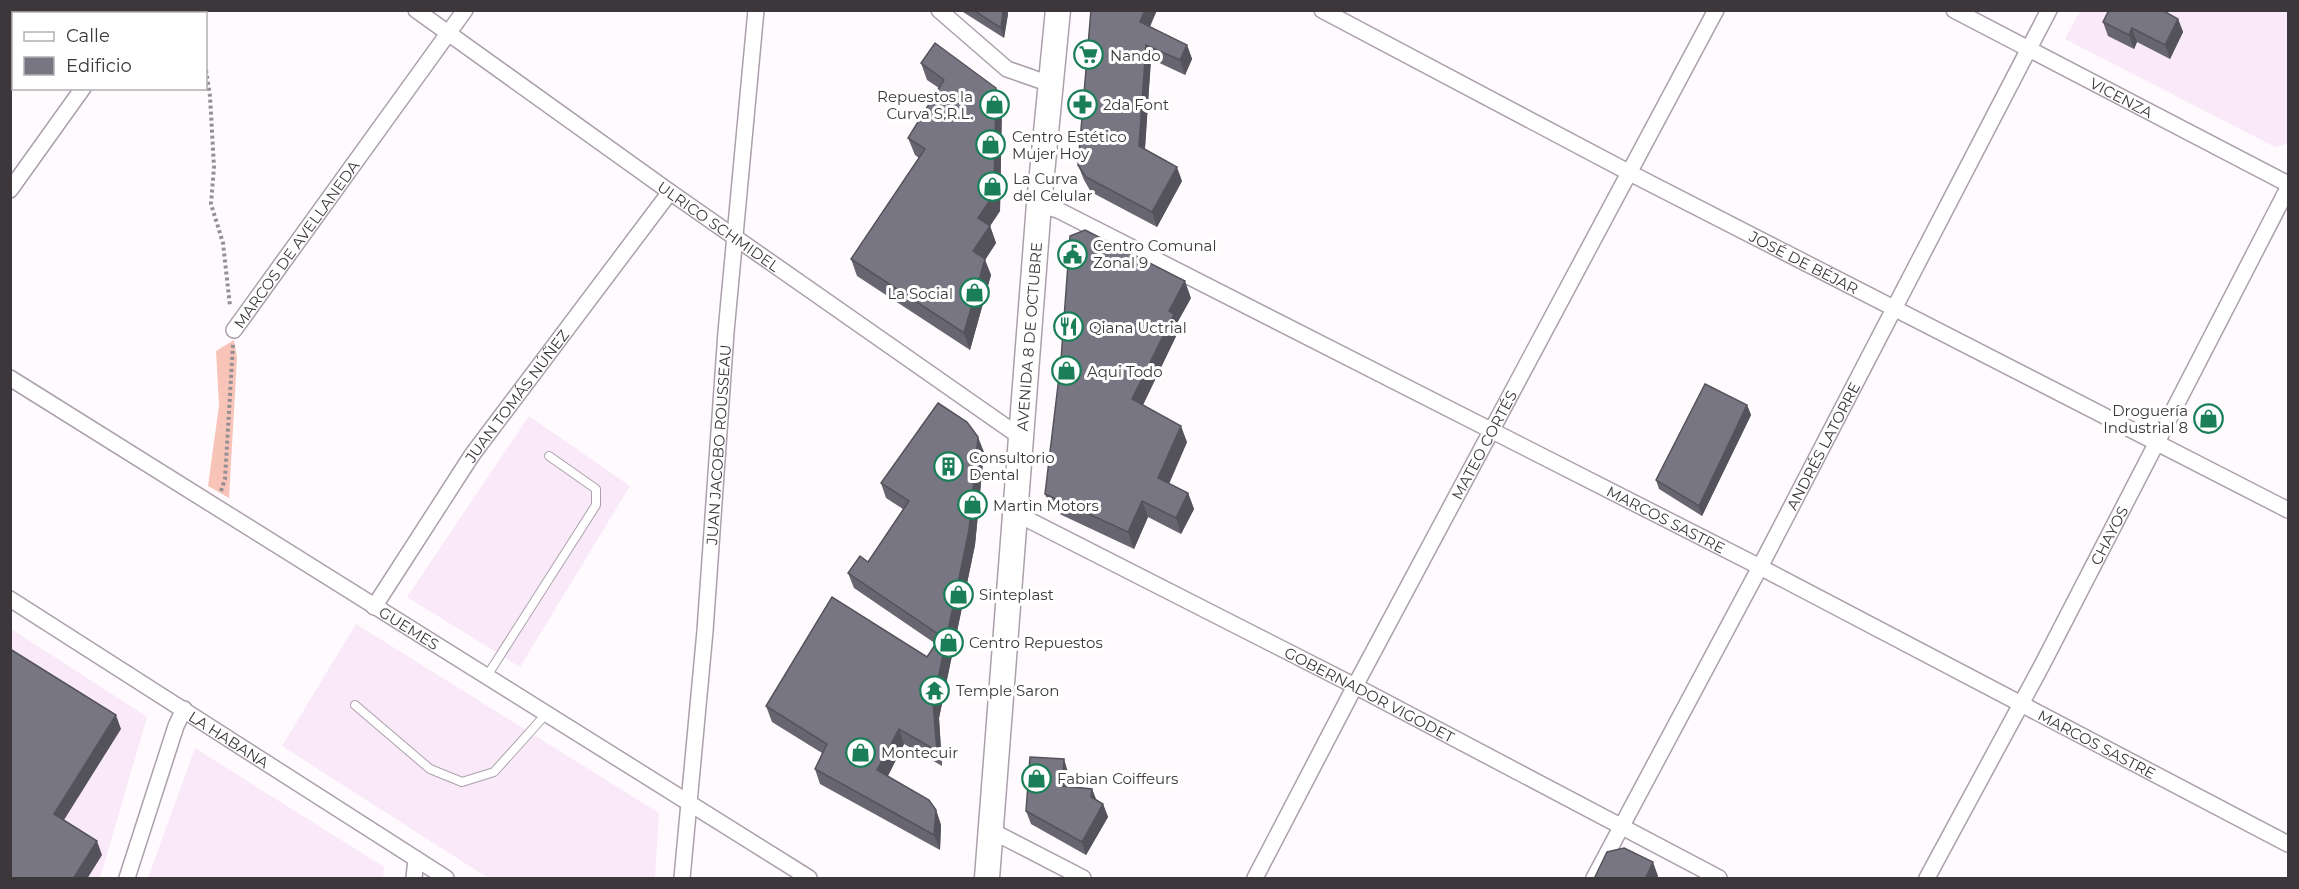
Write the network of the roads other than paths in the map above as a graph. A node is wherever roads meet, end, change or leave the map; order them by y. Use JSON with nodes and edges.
{"nodes":[{"id":1,"x":416,"y":10,"type":"edge"},
{"id":2,"x":465,"y":10,"type":"edge"},
{"id":3,"x":756,"y":10,"type":"edge"},
{"id":4,"x":939,"y":10,"type":"edge"},
{"id":5,"x":1058,"y":10,"type":"edge"},
{"id":6,"x":1322,"y":10,"type":"edge"},
{"id":7,"x":1716,"y":10,"type":"edge"},
{"id":8,"x":1954,"y":10,"type":"edge"},
{"id":9,"x":2049,"y":10,"type":"edge"},
{"id":10,"x":448,"y":34,"type":"junction"},
{"id":11,"x":2027,"y":50,"type":"junction"},
{"id":12,"x":1050,"y":84,"type":"junction"},
{"id":13,"x":82,"y":90,"type":"edge"},
{"id":14,"x":1630,"y":172,"type":"junction"},
{"id":15,"x":2289,"y":184,"type":"edge"},
{"id":16,"x":2289,"y":189,"type":"edge"},
{"id":17,"x":10,"y":190,"type":"edge"},
{"id":18,"x":670,"y":192,"type":"junction"},
{"id":19,"x":1040,"y":204,"type":"junction"},
{"id":20,"x":735,"y":236,"type":"junction"},
{"id":21,"x":1893,"y":307,"type":"junction"},
{"id":22,"x":234,"y":330,"type":"road end"},
{"id":23,"x":10,"y":378,"type":"edge"},
{"id":24,"x":1492,"y":430,"type":"junction"},
{"id":25,"x":1022,"y":438,"type":"junction"},
{"id":26,"x":2157,"y":441,"type":"junction"},
{"id":27,"x":549,"y":456,"type":"dead end"},
{"id":28,"x":2289,"y":510,"type":"edge"},
{"id":29,"x":1017,"y":514,"type":"junction"},
{"id":30,"x":1760,"y":567,"type":"junction"},
{"id":31,"x":10,"y":599,"type":"edge"},
{"id":32,"x":374,"y":607,"type":"junction"},
{"id":33,"x":487,"y":676,"type":"junction"},
{"id":34,"x":1355,"y":686,"type":"junction"},
{"id":35,"x":2020,"y":704,"type":"junction"},
{"id":36,"x":355,"y":705,"type":"dead end"},
{"id":37,"x":184,"y":709,"type":"junction"},
{"id":38,"x":546,"y":714,"type":"junction"},
{"id":39,"x":688,"y":803,"type":"junction"},
{"id":40,"x":1620,"y":828,"type":"junction"},
{"id":41,"x":990,"y":830,"type":"junction"},
{"id":42,"x":2289,"y":844,"type":"edge"},
{"id":43,"x":416,"y":859,"type":"junction"},
{"id":44,"x":127,"y":879,"type":"edge"},
{"id":45,"x":414,"y":879,"type":"edge"},
{"id":46,"x":446,"y":879,"type":"edge"},
{"id":47,"x":682,"y":879,"type":"edge"},
{"id":48,"x":809,"y":879,"type":"edge"},
{"id":49,"x":987,"y":879,"type":"edge"},
{"id":50,"x":1083,"y":879,"type":"edge"},
{"id":51,"x":1255,"y":879,"type":"edge"},
{"id":52,"x":1594,"y":879,"type":"edge"},
{"id":53,"x":1719,"y":879,"type":"edge"},
{"id":54,"x":1927,"y":879,"type":"edge"}],
"edges":[{"from":1,"to":10,"type":"street","name":"ULRICO SCHMIDEL"},
{"from":2,"to":10,"type":"street","name":"MARCOS DE AVELLANEDA"},
{"from":3,"to":20,"type":"street","name":"JUAN JACOBO ROUSSEAU"},
{"from":4,"to":12,"type":"street"},
{"from":5,"to":12,"type":"main road","name":"AVENIDA 8 DE OCTUBRE"},
{"from":6,"to":14,"type":"street","name":"JOSÉ DE BÉJAR"},
{"from":7,"to":14,"type":"street","name":"MATEO CORTÉS"},
{"from":8,"to":11,"type":"street","name":"VICENZA"},
{"from":9,"to":11,"type":"street","name":"ANDRÉS LATORRE"},
{"from":10,"to":18,"type":"street","name":"ULRICO SCHMIDEL"},
{"from":10,"to":22,"type":"street","name":"MARCOS DE AVELLANEDA"},
{"from":11,"to":15,"type":"street","name":"VICENZA"},
{"from":11,"to":21,"type":"street","name":"ANDRÉS LATORRE"},
{"from":12,"to":19,"type":"main road","name":"AVENIDA 8 DE OCTUBRE"},
{"from":13,"to":17,"type":"street"},
{"from":14,"to":21,"type":"street","name":"JOSÉ DE BÉJAR"},
{"from":14,"to":24,"type":"street","name":"MATEO CORTÉS"},
{"from":16,"to":26,"type":"street","name":"CHAYOS"},
{"from":18,"to":20,"type":"street","name":"ULRICO SCHMIDEL"},
{"from":18,"to":32,"type":"street","name":"JUAN TOMÁS NÚÑEZ"},
{"from":19,"to":24,"type":"street","name":"MARCOS SASTRE"},
{"from":19,"to":25,"type":"main road","name":"AVENIDA 8 DE OCTUBRE"},
{"from":20,"to":25,"type":"street","name":"ULRICO SCHMIDEL"},
{"from":20,"to":39,"type":"street","name":"JUAN JACOBO ROUSSEAU"},
{"from":21,"to":26,"type":"street","name":"JOSÉ DE BÉJAR"},
{"from":21,"to":30,"type":"street","name":"ANDRÉS LATORRE"},
{"from":23,"to":32,"type":"street","name":"GUEMES"},
{"from":24,"to":30,"type":"street","name":"MARCOS SASTRE"},
{"from":24,"to":34,"type":"street","name":"MATEO CORTÉS"},
{"from":25,"to":29,"type":"main road","name":"AVENIDA 8 DE OCTUBRE"},
{"from":26,"to":28,"type":"street","name":"JOSÉ DE BÉJAR"},
{"from":26,"to":35,"type":"street","name":"CHAYOS"},
{"from":27,"to":33,"type":"lane"},
{"from":29,"to":34,"type":"street","name":"GOBERNADOR VIGODET"},
{"from":29,"to":41,"type":"main road","name":"AVENIDA 8 DE OCTUBRE"},
{"from":30,"to":35,"type":"street","name":"MARCOS SASTRE"},
{"from":30,"to":40,"type":"street","name":"ANDRÉS LATORRE"},
{"from":31,"to":37,"type":"street","name":"LA HABANA"},
{"from":32,"to":33,"type":"street","name":"GUEMES"},
{"from":33,"to":38,"type":"street","name":"GUEMES"},
{"from":34,"to":40,"type":"street","name":"GOBERNADOR VIGODET"},
{"from":34,"to":51,"type":"street","name":"MATEO CORTÉS"},
{"from":35,"to":42,"type":"street","name":"MARCOS SASTRE"},
{"from":35,"to":54,"type":"street","name":"CHAYOS"},
{"from":36,"to":38,"type":"lane"},
{"from":37,"to":43,"type":"street","name":"LA HABANA"},
{"from":37,"to":44,"type":"street"},
{"from":38,"to":39,"type":"street","name":"GUEMES"},
{"from":39,"to":47,"type":"street","name":"JUAN JACOBO ROUSSEAU"},
{"from":39,"to":48,"type":"street","name":"GUEMES"},
{"from":40,"to":52,"type":"street","name":"ANDRÉS LATORRE"},
{"from":40,"to":53,"type":"street","name":"GOBERNADOR VIGODET"},
{"from":41,"to":49,"type":"main road","name":"AVENIDA 8 DE OCTUBRE"},
{"from":41,"to":50,"type":"street"},
{"from":43,"to":45,"type":"street"},
{"from":43,"to":46,"type":"street","name":"LA HABANA"}]}
